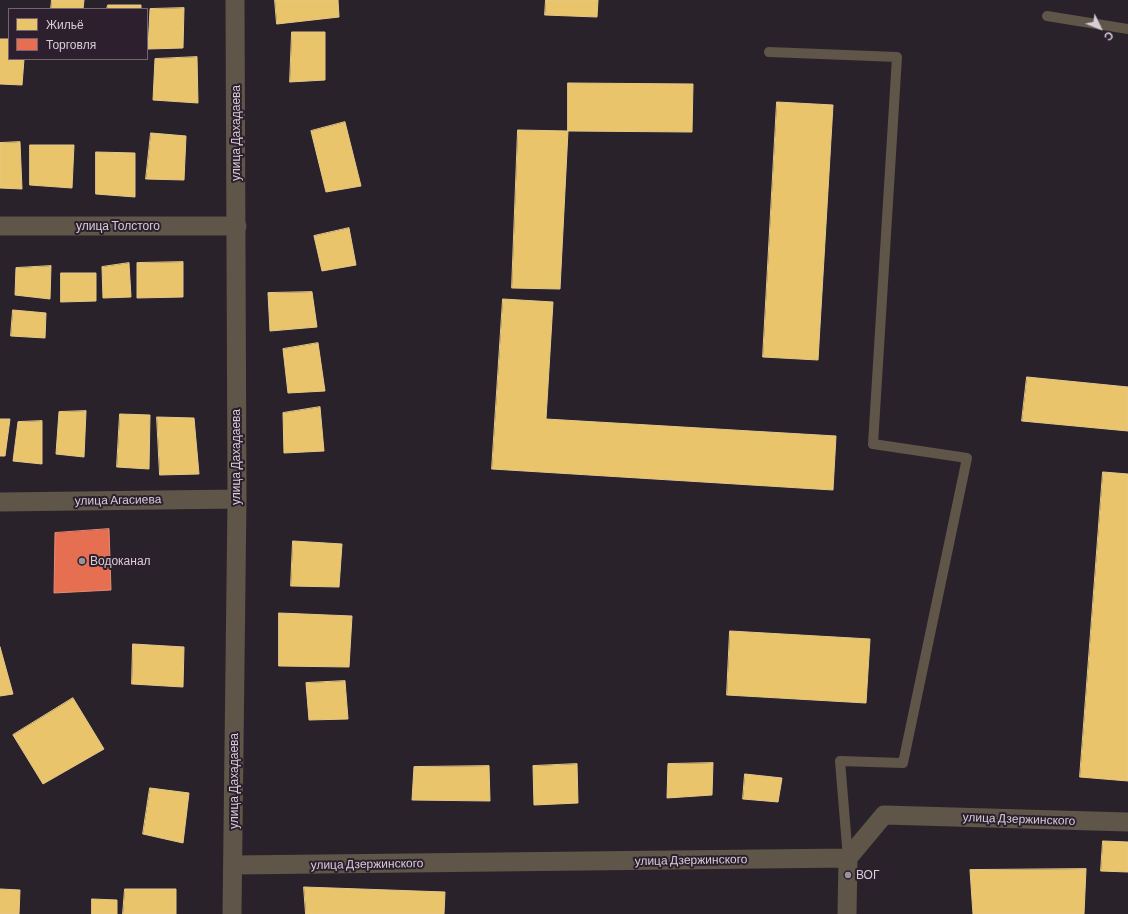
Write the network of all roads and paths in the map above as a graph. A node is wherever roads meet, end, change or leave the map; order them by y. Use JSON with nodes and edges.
{"nodes":[{"id":1,"x":235,"y":0,"type":"edge"},
{"id":2,"x":1047,"y":16,"type":"dead end"},
{"id":3,"x":1128,"y":29,"type":"edge"},
{"id":4,"x":769,"y":52,"type":"dead end"},
{"id":5,"x":0,"y":226,"type":"edge"},
{"id":6,"x":237,"y":226,"type":"junction"},
{"id":7,"x":236,"y":499,"type":"junction"},
{"id":8,"x":0,"y":502,"type":"edge"},
{"id":9,"x":1128,"y":822,"type":"edge"},
{"id":10,"x":848,"y":858,"type":"junction"},
{"id":11,"x":234,"y":865,"type":"junction"},
{"id":12,"x":232,"y":914,"type":"edge"},
{"id":13,"x":847,"y":914,"type":"edge"}],
"edges":[{"from":1,"to":6,"type":"street","name":"улица Дахадаева"},
{"from":2,"to":3,"type":"lane"},
{"from":4,"to":10,"type":"lane"},
{"from":5,"to":6,"type":"street","name":"улица Толстого"},
{"from":6,"to":7,"type":"street","name":"улица Дахадаева"},
{"from":7,"to":8,"type":"street","name":"улица Агасиева"},
{"from":7,"to":11,"type":"street","name":"улица Дахадаева"},
{"from":9,"to":10,"type":"street","name":"улица Дзержинского"},
{"from":10,"to":11,"type":"street","name":"улица Дзержинского"},
{"from":10,"to":13,"type":"street"},
{"from":11,"to":12,"type":"street","name":"улица Дахадаева"}]}
